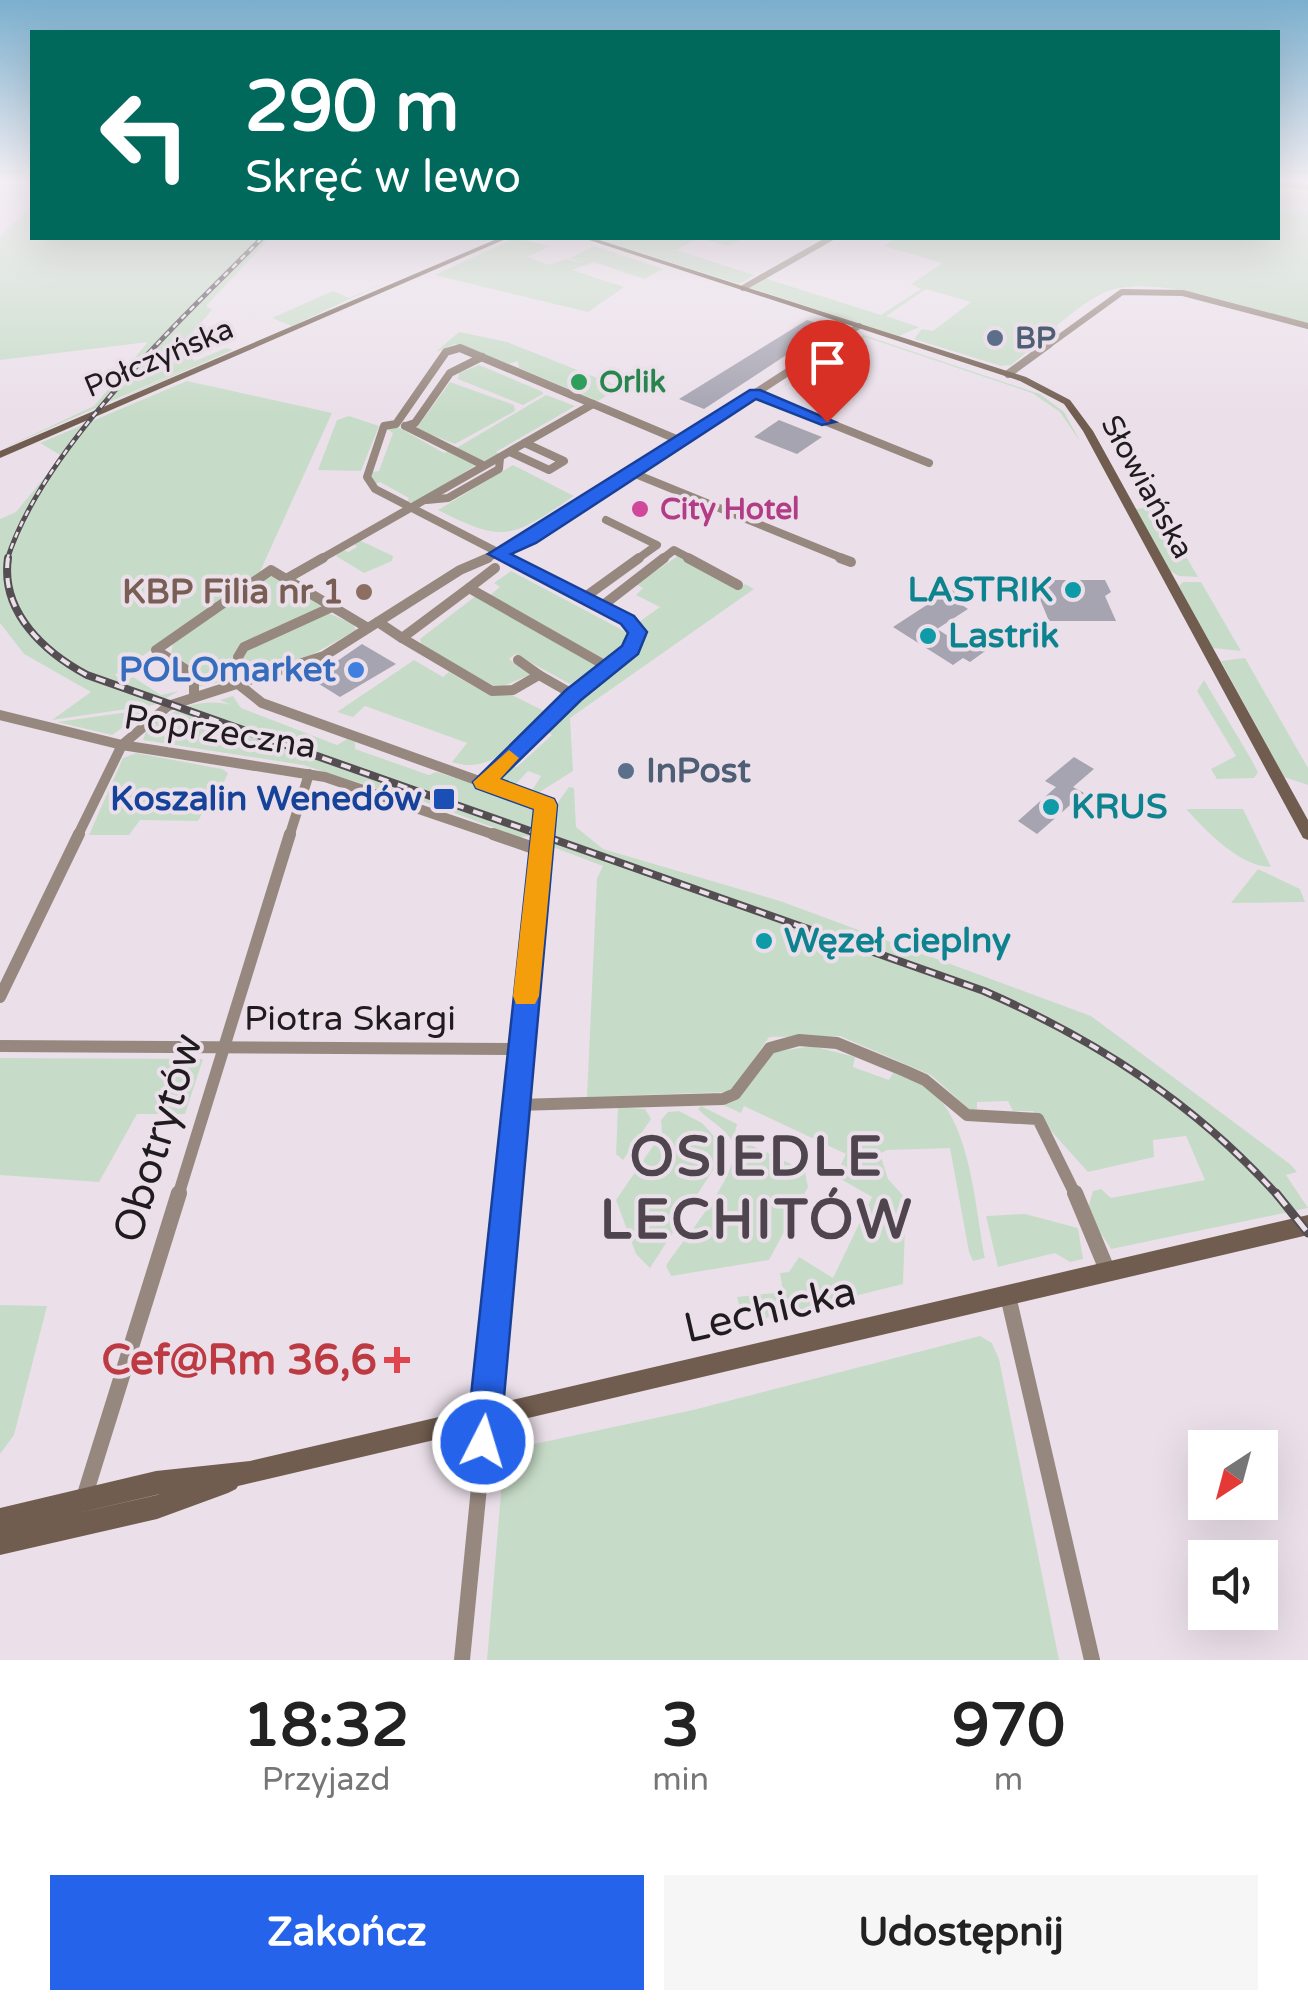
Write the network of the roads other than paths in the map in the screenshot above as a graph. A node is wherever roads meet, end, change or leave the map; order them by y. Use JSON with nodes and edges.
{"nodes":[{"id":1,"x":456,"y":258,"type":"edge"},
{"id":2,"x":651,"y":258,"type":"edge"},
{"id":3,"x":795,"y":258,"type":"edge"},
{"id":4,"x":743,"y":288,"type":"junction"},
{"id":5,"x":859,"y":326,"type":"junction"},
{"id":6,"x":1308,"y":326,"type":"edge"},
{"id":7,"x":482,"y":357,"type":"junction"},
{"id":8,"x":1008,"y":374,"type":"junction"},
{"id":9,"x":427,"y":378,"type":"junction"},
{"id":10,"x":445,"y":380,"type":"junction"},
{"id":11,"x":755,"y":393,"type":"junction"},
{"id":12,"x":592,"y":404,"type":"junction"},
{"id":13,"x":401,"y":425,"type":"junction"},
{"id":14,"x":682,"y":441,"type":"junction"},
{"id":15,"x":525,"y":443,"type":"junction"},
{"id":16,"x":510,"y":452,"type":"junction"},
{"id":17,"x":0,"y":455,"type":"edge"},
{"id":18,"x":500,"y":458,"type":"junction"},
{"id":19,"x":929,"y":463,"type":"dead end"},
{"id":20,"x":481,"y":464,"type":"junction"},
{"id":21,"x":633,"y":472,"type":"junction"},
{"id":22,"x":425,"y":500,"type":"junction"},
{"id":23,"x":410,"y":508,"type":"junction"},
{"id":24,"x":606,"y":520,"type":"dead end"},
{"id":25,"x":497,"y":554,"type":"junction"},
{"id":26,"x":851,"y":562,"type":"dead end"},
{"id":27,"x":494,"y":568,"type":"dead end"},
{"id":28,"x":286,"y":579,"type":"junction"},
{"id":29,"x":738,"y":584,"type":"dead end"},
{"id":30,"x":469,"y":588,"type":"junction"},
{"id":31,"x":585,"y":597,"type":"junction"},
{"id":32,"x":602,"y":606,"type":"junction"},
{"id":33,"x":332,"y":607,"type":"junction"},
{"id":34,"x":378,"y":622,"type":"junction"},
{"id":35,"x":368,"y":628,"type":"junction"},
{"id":36,"x":402,"y":638,"type":"junction"},
{"id":37,"x":518,"y":660,"type":"dead end"},
{"id":38,"x":608,"y":667,"type":"junction"},
{"id":39,"x":539,"y":675,"type":"junction"},
{"id":40,"x":241,"y":682,"type":"junction"},
{"id":41,"x":194,"y":694,"type":"junction"},
{"id":42,"x":574,"y":695,"type":"junction"},
{"id":43,"x":0,"y":714,"type":"edge"},
{"id":44,"x":122,"y":745,"type":"junction"},
{"id":45,"x":308,"y":774,"type":"junction"},
{"id":46,"x":484,"y":782,"type":"junction"},
{"id":47,"x":1308,"y":834,"type":"edge"},
{"id":48,"x":542,"y":851,"type":"junction"},
{"id":49,"x":0,"y":997,"type":"edge"},
{"id":50,"x":0,"y":1046,"type":"edge"},
{"id":51,"x":222,"y":1048,"type":"junction"},
{"id":52,"x":520,"y":1048,"type":"junction"},
{"id":53,"x":516,"y":1106,"type":"junction"},
{"id":54,"x":1308,"y":1226,"type":"edge"},
{"id":55,"x":1108,"y":1272,"type":"junction"},
{"id":56,"x":1008,"y":1296,"type":"junction"},
{"id":57,"x":485,"y":1418,"type":"junction"},
{"id":58,"x":82,"y":1513,"type":"junction"},
{"id":59,"x":0,"y":1520,"type":"edge"},
{"id":60,"x":0,"y":1544,"type":"edge"},
{"id":61,"x":462,"y":1660,"type":"edge"},
{"id":62,"x":1092,"y":1660,"type":"edge"}],
"edges":[{"from":1,"to":17,"type":"street","name":"Połczyńska"},
{"from":2,"to":4,"type":"street","name":"Słowiańska"},
{"from":3,"to":4,"type":"street"},
{"from":4,"to":5,"type":"street","name":"Słowiańska"},
{"from":5,"to":8,"type":"street","name":"Słowiańska"},
{"from":5,"to":11,"type":"street"},
{"from":6,"to":8,"type":"street"},
{"from":7,"to":9,"type":"street"},
{"from":7,"to":10,"type":"street"},
{"from":7,"to":12,"type":"street"},
{"from":8,"to":47,"type":"street","name":"Słowiańska"},
{"from":9,"to":10,"type":"street"},
{"from":9,"to":13,"type":"street"},
{"from":10,"to":13,"type":"street"},
{"from":11,"to":14,"type":"street"},
{"from":11,"to":19,"type":"street"},
{"from":12,"to":14,"type":"street"},
{"from":12,"to":15,"type":"street"},
{"from":13,"to":20,"type":"street"},
{"from":13,"to":23,"type":"street"},
{"from":14,"to":21,"type":"street"},
{"from":15,"to":16,"type":"street"},
{"from":15,"to":16,"type":"street"},
{"from":16,"to":18,"type":"street"},
{"from":18,"to":20,"type":"street"},
{"from":18,"to":22,"type":"street"},
{"from":20,"to":22,"type":"street"},
{"from":21,"to":25,"type":"street"},
{"from":21,"to":26,"type":"street"},
{"from":22,"to":23,"type":"street"},
{"from":23,"to":25,"type":"street"},
{"from":23,"to":28,"type":"street"},
{"from":24,"to":31,"type":"street"},
{"from":25,"to":31,"type":"street"},
{"from":25,"to":34,"type":"street"},
{"from":27,"to":30,"type":"street"},
{"from":28,"to":33,"type":"street"},
{"from":28,"to":41,"type":"street"},
{"from":29,"to":32,"type":"street"},
{"from":30,"to":36,"type":"street"},
{"from":30,"to":38,"type":"street"},
{"from":31,"to":32,"type":"street"},
{"from":32,"to":38,"type":"street"},
{"from":33,"to":35,"type":"street"},
{"from":33,"to":40,"type":"street"},
{"from":34,"to":35,"type":"street"},
{"from":34,"to":36,"type":"street"},
{"from":35,"to":40,"type":"street"},
{"from":36,"to":39,"type":"street"},
{"from":37,"to":39,"type":"street"},
{"from":38,"to":42,"type":"street"},
{"from":39,"to":42,"type":"street"},
{"from":40,"to":41,"type":"street"},
{"from":40,"to":46,"type":"street"},
{"from":41,"to":44,"type":"street"},
{"from":42,"to":46,"type":"street"},
{"from":43,"to":44,"type":"street","name":"Poprzeczna"},
{"from":44,"to":45,"type":"street","name":"Poprzeczna"},
{"from":44,"to":49,"type":"street"},
{"from":45,"to":48,"type":"street","name":"Poprzeczna"},
{"from":45,"to":51,"type":"street","name":"Obotrytów"},
{"from":46,"to":48,"type":"street"},
{"from":48,"to":52,"type":"street"},
{"from":50,"to":51,"type":"street","name":"Piotra Skargi"},
{"from":51,"to":52,"type":"street","name":"Piotra Skargi"},
{"from":51,"to":58,"type":"street","name":"Obotrytów"},
{"from":52,"to":53,"type":"street"},
{"from":53,"to":55,"type":"street"},
{"from":53,"to":57,"type":"street"},
{"from":54,"to":55,"type":"street","name":"Lechicka"},
{"from":55,"to":56,"type":"street","name":"Lechicka"},
{"from":56,"to":57,"type":"street","name":"Lechicka"},
{"from":56,"to":62,"type":"street"},
{"from":57,"to":58,"type":"street","name":"Lechicka"},
{"from":57,"to":61,"type":"street"},
{"from":58,"to":59,"type":"street","name":"Lechicka"},
{"from":58,"to":60,"type":"street","name":"Lechicka"}]}
